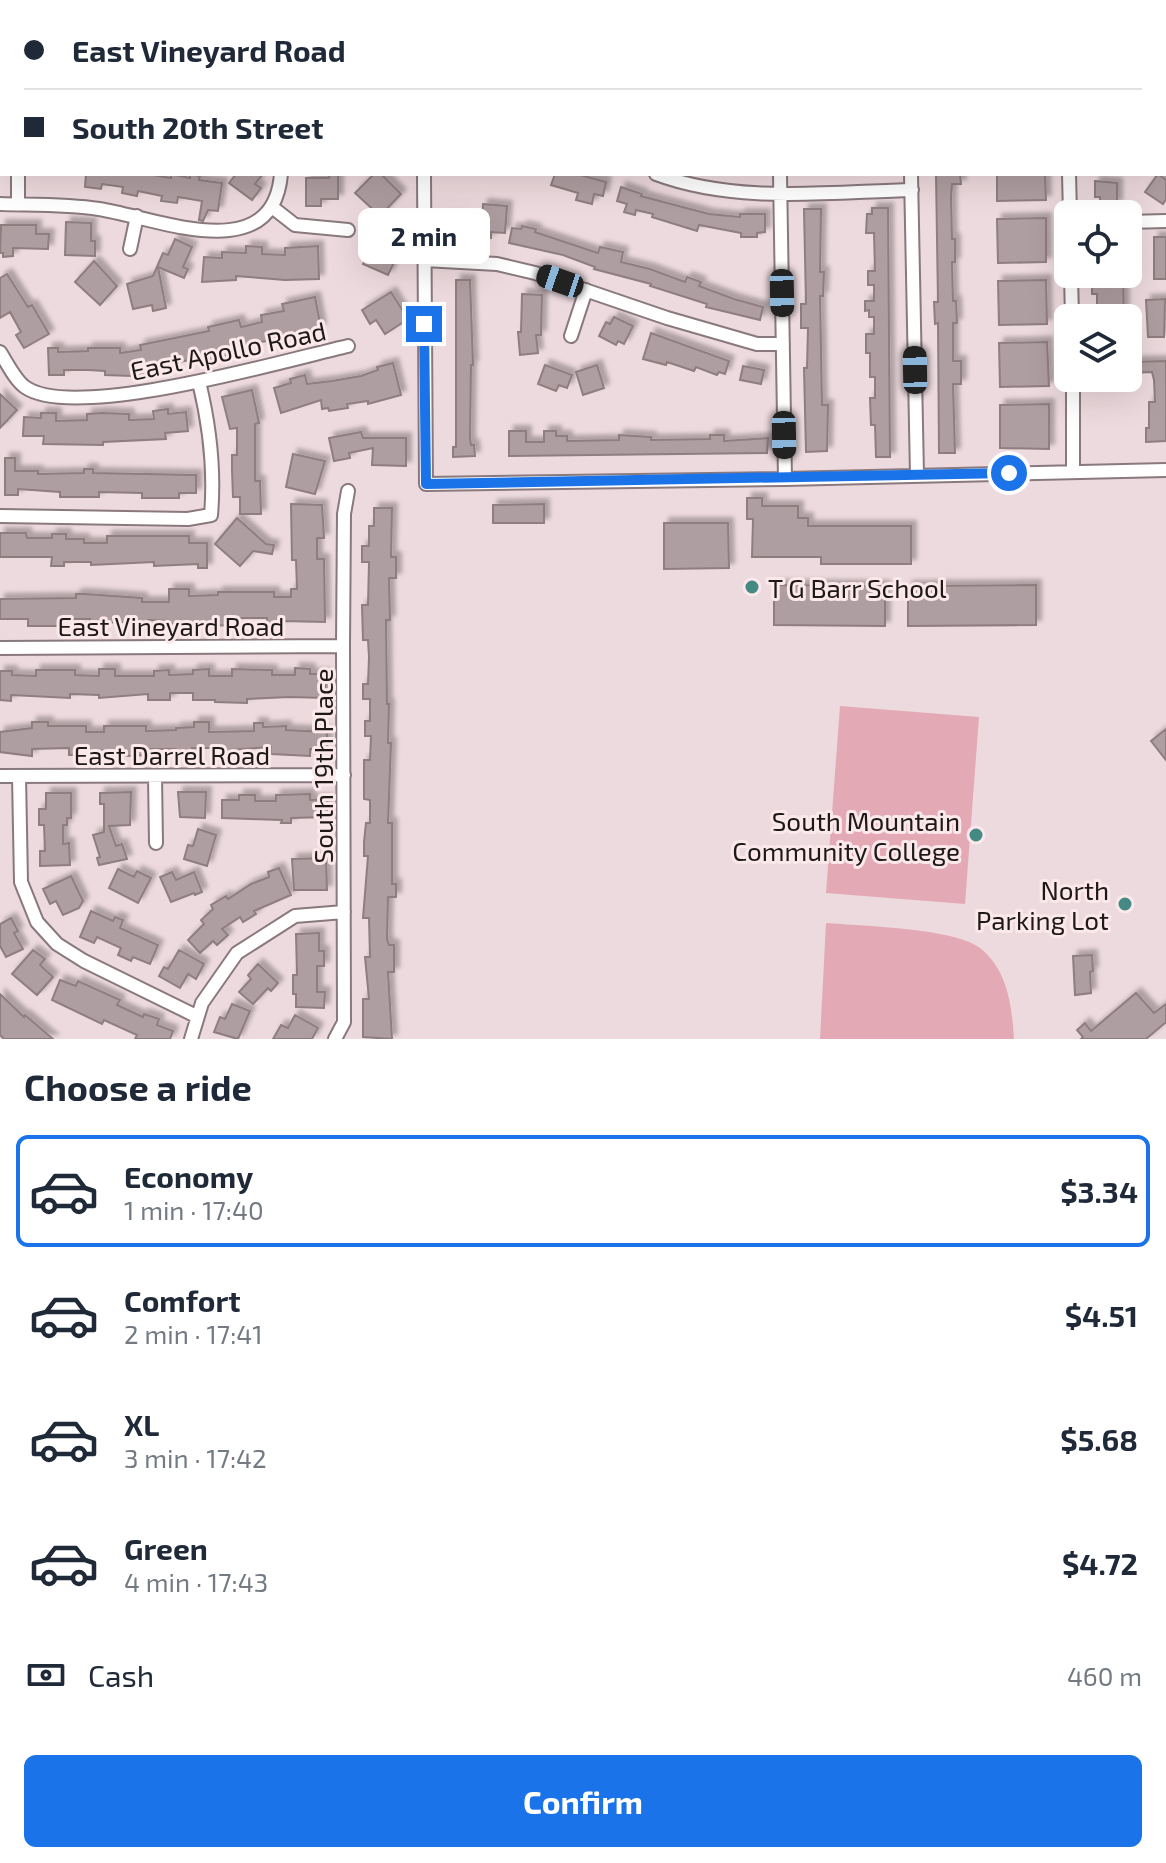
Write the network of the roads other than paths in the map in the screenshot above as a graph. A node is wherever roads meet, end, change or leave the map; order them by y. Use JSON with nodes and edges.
{"nodes":[{"id":1,"x":18,"y":176,"type":"edge"},
{"id":2,"x":281,"y":176,"type":"edge"},
{"id":3,"x":424,"y":176,"type":"edge"},
{"id":4,"x":661,"y":176,"type":"edge"},
{"id":5,"x":780,"y":176,"type":"edge"},
{"id":6,"x":911,"y":176,"type":"edge"},
{"id":7,"x":1069,"y":176,"type":"edge"},
{"id":8,"x":912,"y":190,"type":"junction"},
{"id":9,"x":780,"y":193,"type":"junction"},
{"id":10,"x":1070,"y":200,"type":"edge"},
{"id":11,"x":0,"y":204,"type":"edge"},
{"id":12,"x":18,"y":204,"type":"junction"},
{"id":13,"x":272,"y":207,"type":"junction"},
{"id":14,"x":137,"y":216,"type":"junction"},
{"id":15,"x":1166,"y":221,"type":"edge"},
{"id":16,"x":1142,"y":222,"type":"edge"},
{"id":17,"x":348,"y":230,"type":"dead end"},
{"id":18,"x":130,"y":249,"type":"dead end"},
{"id":19,"x":424,"y":260,"type":"junction"},
{"id":20,"x":586,"y":290,"type":"junction"},
{"id":21,"x":571,"y":336,"type":"dead end"},
{"id":22,"x":783,"y":344,"type":"junction"},
{"id":23,"x":348,"y":346,"type":"dead end"},
{"id":24,"x":0,"y":352,"type":"edge"},
{"id":25,"x":199,"y":382,"type":"junction"},
{"id":26,"x":1073,"y":392,"type":"edge"},
{"id":27,"x":1166,"y":470,"type":"edge"},
{"id":28,"x":1073,"y":472,"type":"junction"},
{"id":29,"x":917,"y":475,"type":"junction"},
{"id":30,"x":785,"y":479,"type":"junction"},
{"id":31,"x":348,"y":491,"type":"dead end"},
{"id":32,"x":0,"y":516,"type":"edge"},
{"id":33,"x":343,"y":646,"type":"junction"},
{"id":34,"x":0,"y":648,"type":"edge"},
{"id":35,"x":344,"y":775,"type":"junction"},
{"id":36,"x":0,"y":776,"type":"edge"},
{"id":37,"x":19,"y":776,"type":"junction"},
{"id":38,"x":155,"y":776,"type":"junction"},
{"id":39,"x":156,"y":843,"type":"dead end"},
{"id":40,"x":344,"y":912,"type":"junction"},
{"id":41,"x":196,"y":1016,"type":"junction"},
{"id":42,"x":191,"y":1039,"type":"edge"},
{"id":43,"x":335,"y":1039,"type":"edge"}],
"edges":[{"from":1,"to":12,"type":"street"},
{"from":2,"to":13,"type":"street"},
{"from":3,"to":19,"type":"street"},
{"from":4,"to":9,"type":"street"},
{"from":5,"to":9,"type":"street"},
{"from":6,"to":8,"type":"street"},
{"from":7,"to":10,"type":"street"},
{"from":8,"to":9,"type":"street"},
{"from":8,"to":29,"type":"street"},
{"from":9,"to":22,"type":"street"},
{"from":11,"to":12,"type":"street"},
{"from":12,"to":14,"type":"street"},
{"from":13,"to":14,"type":"street"},
{"from":13,"to":17,"type":"street"},
{"from":14,"to":18,"type":"street"},
{"from":15,"to":16,"type":"street"},
{"from":19,"to":20,"type":"street"},
{"from":19,"to":30,"type":"street"},
{"from":20,"to":21,"type":"street"},
{"from":20,"to":22,"type":"street"},
{"from":22,"to":30,"type":"street"},
{"from":23,"to":25,"type":"street","name":"East Apollo Road"},
{"from":24,"to":25,"type":"street","name":"East Apollo Road"},
{"from":25,"to":32,"type":"street"},
{"from":26,"to":28,"type":"street"},
{"from":27,"to":28,"type":"street"},
{"from":28,"to":29,"type":"street"},
{"from":29,"to":30,"type":"street"},
{"from":31,"to":33,"type":"street","name":"South 19th Place"},
{"from":33,"to":34,"type":"street","name":"East Vineyard Road"},
{"from":33,"to":35,"type":"street","name":"South 19th Place"},
{"from":35,"to":38,"type":"street","name":"East Darrel Road"},
{"from":35,"to":40,"type":"street","name":"South 19th Place"},
{"from":36,"to":37,"type":"street","name":"East Darrel Road"},
{"from":37,"to":38,"type":"street","name":"East Darrel Road"},
{"from":37,"to":41,"type":"street"},
{"from":38,"to":39,"type":"street"},
{"from":40,"to":41,"type":"street"},
{"from":40,"to":43,"type":"street","name":"South 19th Place"},
{"from":41,"to":42,"type":"street"}]}
